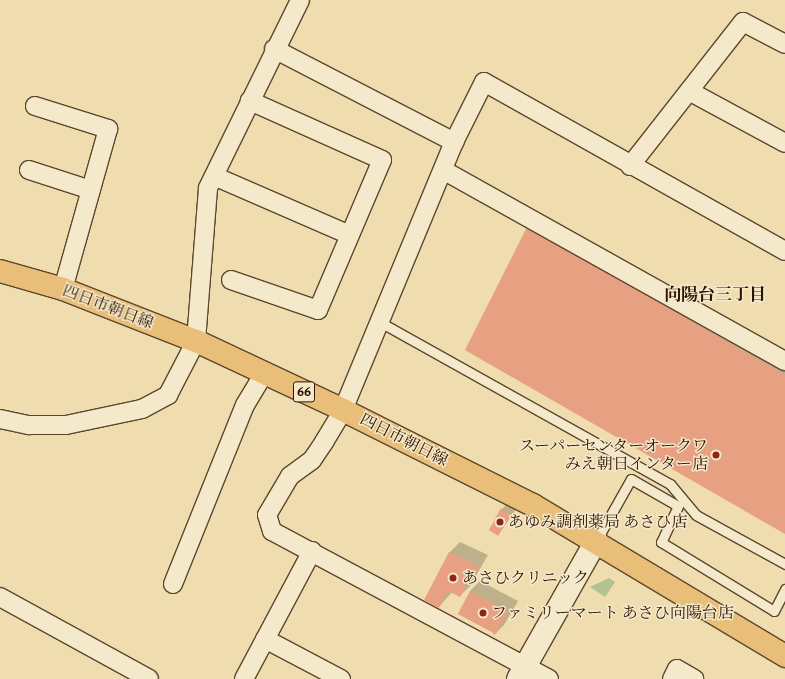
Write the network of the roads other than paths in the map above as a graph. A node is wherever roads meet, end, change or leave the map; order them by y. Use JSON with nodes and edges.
{"nodes":[{"id":1,"x":300,"y":0,"type":"edge"},
{"id":2,"x":785,"y":44,"type":"edge"},
{"id":3,"x":274,"y":49,"type":"junction"},
{"id":4,"x":689,"y":91,"type":"junction"},
{"id":5,"x":250,"y":101,"type":"junction"},
{"id":6,"x":35,"y":106,"type":"dead end"},
{"id":7,"x":454,"y":142,"type":"junction"},
{"id":8,"x":785,"y":143,"type":"edge"},
{"id":9,"x":630,"y":166,"type":"junction"},
{"id":10,"x":29,"y":170,"type":"dead end"},
{"id":11,"x":443,"y":170,"type":"junction"},
{"id":12,"x":214,"y":176,"type":"junction"},
{"id":13,"x":91,"y":190,"type":"junction"},
{"id":14,"x":350,"y":235,"type":"junction"},
{"id":15,"x":785,"y":251,"type":"edge"},
{"id":16,"x":0,"y":271,"type":"edge"},
{"id":17,"x":231,"y":280,"type":"dead end"},
{"id":18,"x":63,"y":289,"type":"junction"},
{"id":19,"x":380,"y":322,"type":"junction"},
{"id":20,"x":196,"y":341,"type":"junction"},
{"id":21,"x":785,"y":360,"type":"edge"},
{"id":22,"x":264,"y":373,"type":"junction"},
{"id":23,"x":343,"y":410,"type":"junction"},
{"id":24,"x":0,"y":419,"type":"edge"},
{"id":25,"x":596,"y":541,"type":"junction"},
{"id":26,"x":312,"y":551,"type":"junction"},
{"id":27,"x":785,"y":564,"type":"edge"},
{"id":28,"x":173,"y":584,"type":"dead end"},
{"id":29,"x":785,"y":589,"type":"edge"},
{"id":30,"x":0,"y":597,"type":"edge"},
{"id":31,"x":265,"y":640,"type":"junction"},
{"id":32,"x":785,"y":656,"type":"edge"},
{"id":33,"x":522,"y":672,"type":"edge"},
{"id":34,"x":149,"y":679,"type":"edge"},
{"id":35,"x":244,"y":679,"type":"edge"},
{"id":36,"x":342,"y":679,"type":"edge"},
{"id":37,"x":549,"y":679,"type":"edge"},
{"id":38,"x":672,"y":679,"type":"edge"},
{"id":39,"x":694,"y":679,"type":"edge"}],
"edges":[{"from":1,"to":3,"type":"street"},
{"from":2,"to":4,"type":"street"},
{"from":3,"to":5,"type":"street"},
{"from":3,"to":7,"type":"street"},
{"from":4,"to":8,"type":"street"},
{"from":4,"to":9,"type":"street"},
{"from":5,"to":12,"type":"street"},
{"from":5,"to":14,"type":"street"},
{"from":6,"to":13,"type":"street"},
{"from":7,"to":9,"type":"street"},
{"from":7,"to":11,"type":"street"},
{"from":9,"to":15,"type":"street"},
{"from":10,"to":13,"type":"street"},
{"from":11,"to":19,"type":"street"},
{"from":11,"to":21,"type":"street"},
{"from":12,"to":14,"type":"street"},
{"from":12,"to":20,"type":"street"},
{"from":13,"to":18,"type":"street"},
{"from":14,"to":17,"type":"street"},
{"from":16,"to":18,"type":"main road","name":"四日市朝日線","number":"66"},
{"from":18,"to":20,"type":"main road","name":"四日市朝日線","number":"66"},
{"from":19,"to":23,"type":"street"},
{"from":19,"to":27,"type":"lane"},
{"from":20,"to":22,"type":"main road","name":"四日市朝日線","number":"66"},
{"from":20,"to":24,"type":"street"},
{"from":22,"to":23,"type":"main road","name":"四日市朝日線","number":"66"},
{"from":22,"to":28,"type":"street"},
{"from":23,"to":25,"type":"main road","name":"四日市朝日線","number":"66"},
{"from":23,"to":26,"type":"street"},
{"from":25,"to":29,"type":"lane"},
{"from":25,"to":32,"type":"main road","name":"四日市朝日線","number":"66"},
{"from":25,"to":33,"type":"street"},
{"from":26,"to":31,"type":"street"},
{"from":26,"to":33,"type":"street"},
{"from":30,"to":34,"type":"street"},
{"from":31,"to":35,"type":"street"},
{"from":31,"to":36,"type":"street"},
{"from":33,"to":37,"type":"street"},
{"from":38,"to":39,"type":"street"}]}
